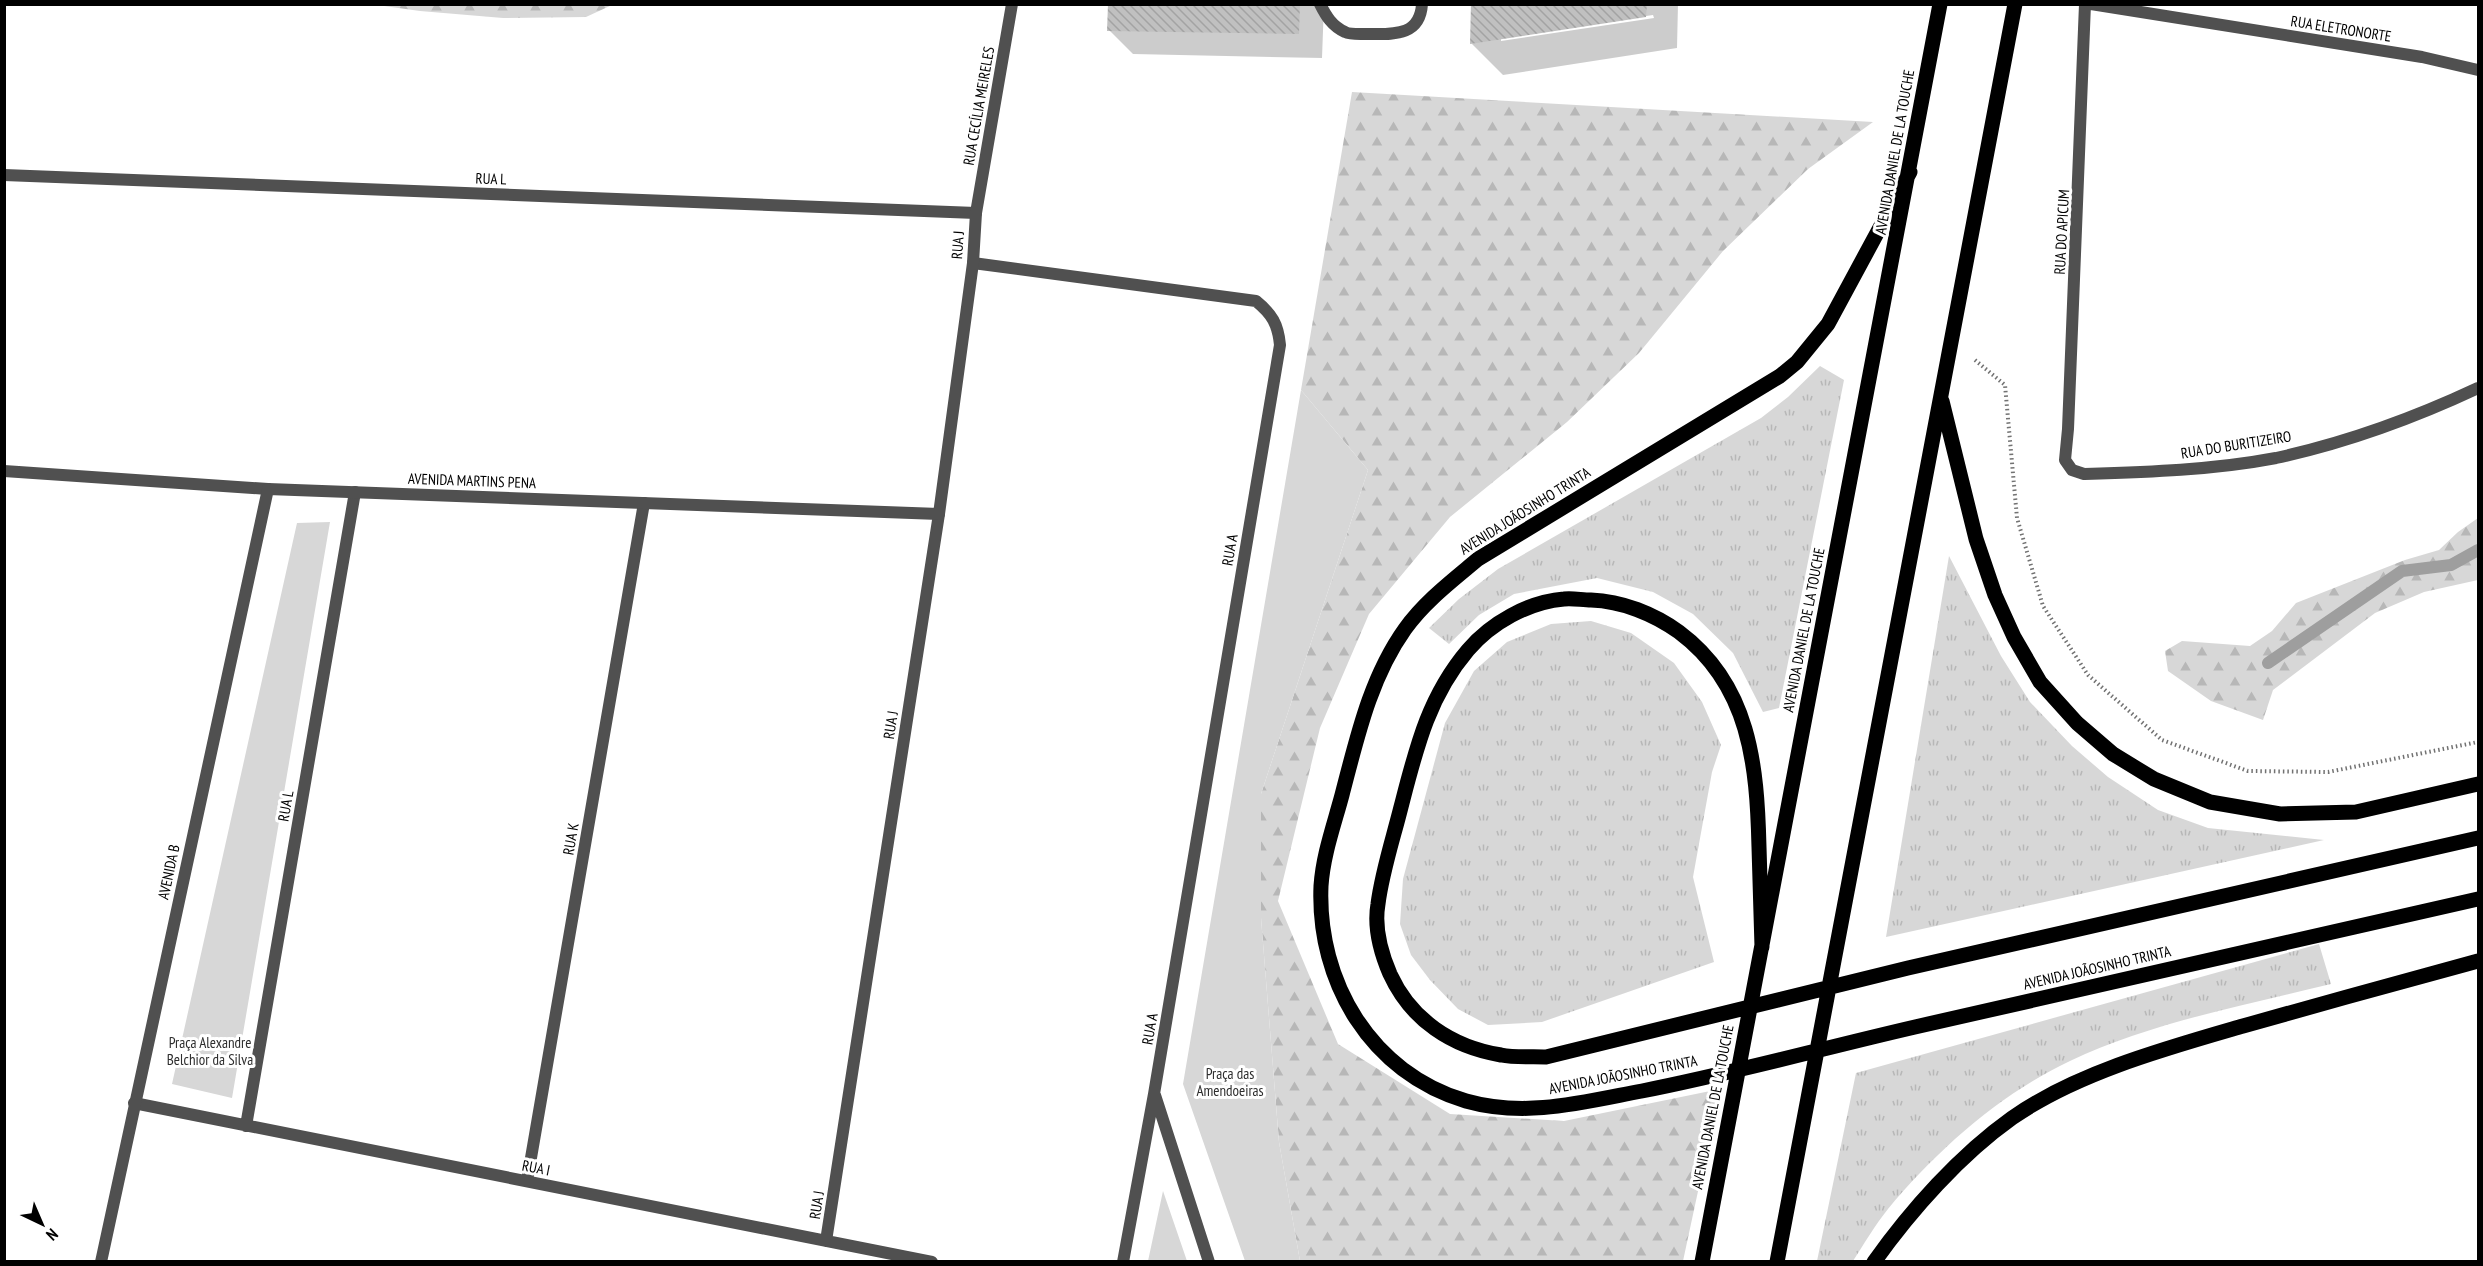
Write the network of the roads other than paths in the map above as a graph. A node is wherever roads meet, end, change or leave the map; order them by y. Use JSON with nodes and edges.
{"nodes":[{"id":1,"x":1012,"y":4,"type":"edge"},
{"id":2,"x":1320,"y":4,"type":"edge"},
{"id":3,"x":1422,"y":4,"type":"edge"},
{"id":4,"x":1940,"y":4,"type":"edge"},
{"id":5,"x":2015,"y":4,"type":"edge"},
{"id":6,"x":2085,"y":4,"type":"edge"},
{"id":7,"x":2091,"y":4,"type":"edge"},
{"id":8,"x":2478,"y":70,"type":"edge"},
{"id":9,"x":1910,"y":172,"type":"junction"},
{"id":10,"x":4,"y":175,"type":"edge"},
{"id":11,"x":976,"y":213,"type":"junction"},
{"id":12,"x":973,"y":263,"type":"junction"},
{"id":13,"x":2478,"y":388,"type":"edge"},
{"id":14,"x":1941,"y":397,"type":"junction"},
{"id":15,"x":2065,"y":460,"type":"joint"},
{"id":16,"x":4,"y":471,"type":"edge"},
{"id":17,"x":268,"y":489,"type":"junction"},
{"id":18,"x":355,"y":492,"type":"junction"},
{"id":19,"x":644,"y":503,"type":"junction"},
{"id":20,"x":939,"y":514,"type":"junction"},
{"id":21,"x":2478,"y":784,"type":"edge"},
{"id":22,"x":2478,"y":838,"type":"edge"},
{"id":23,"x":2478,"y":899,"type":"edge"},
{"id":24,"x":1762,"y":947,"type":"junction"},
{"id":25,"x":2478,"y":961,"type":"edge"},
{"id":26,"x":1154,"y":1094,"type":"junction"},
{"id":27,"x":134,"y":1103,"type":"junction"},
{"id":28,"x":246,"y":1126,"type":"junction"},
{"id":29,"x":527,"y":1181,"type":"junction"},
{"id":30,"x":826,"y":1241,"type":"junction"},
{"id":31,"x":101,"y":1262,"type":"edge"},
{"id":32,"x":932,"y":1262,"type":"edge"},
{"id":33,"x":1123,"y":1262,"type":"edge"},
{"id":34,"x":1209,"y":1262,"type":"edge"},
{"id":35,"x":1702,"y":1262,"type":"edge"},
{"id":36,"x":1777,"y":1262,"type":"edge"},
{"id":37,"x":1874,"y":1262,"type":"edge"}],
"edges":[{"from":1,"to":11,"type":"street","name":"RUA CECÍLIA MEIRELES"},
{"from":2,"to":3,"type":"street"},
{"from":4,"to":9,"type":"main road","name":"AVENIDA DANIEL DE LA TOUCHE"},
{"from":5,"to":14,"type":"main road"},
{"from":6,"to":15,"type":"street","name":"RUA DO APICUM"},
{"from":7,"to":8,"type":"street","name":"RUA ELETRONORTE"},
{"from":9,"to":23,"type":"main road","name":"AVENIDA JOÃOSINHO TRINTA"},
{"from":9,"to":24,"type":"main road","name":"AVENIDA DANIEL DE LA TOUCHE"},
{"from":10,"to":11,"type":"street","name":"RUA L"},
{"from":11,"to":12,"type":"street","name":"RUA J"},
{"from":12,"to":20,"type":"street","name":"RUA J"},
{"from":12,"to":26,"type":"street","name":"RUA A"},
{"from":13,"to":15,"type":"street","name":"RUA DO BURITIZEIRO"},
{"from":14,"to":21,"type":"main road"},
{"from":14,"to":36,"type":"main road"},
{"from":16,"to":17,"type":"street","name":"AVENIDA MARTINS PENA"},
{"from":17,"to":18,"type":"street","name":"AVENIDA MARTINS PENA"},
{"from":17,"to":27,"type":"street","name":"AVENIDA B"},
{"from":18,"to":19,"type":"street","name":"AVENIDA MARTINS PENA"},
{"from":18,"to":28,"type":"street","name":"RUA L"},
{"from":19,"to":20,"type":"street","name":"AVENIDA MARTINS PENA"},
{"from":19,"to":29,"type":"street","name":"RUA K"},
{"from":20,"to":30,"type":"street","name":"RUA J"},
{"from":22,"to":24,"type":"main road"},
{"from":24,"to":35,"type":"main road","name":"AVENIDA DANIEL DE LA TOUCHE"},
{"from":25,"to":37,"type":"main road"},
{"from":26,"to":33,"type":"street","name":"RUA A"},
{"from":26,"to":34,"type":"street","name":"RUA A"},
{"from":27,"to":28,"type":"street","name":"RUA I"},
{"from":27,"to":31,"type":"street","name":"AVENIDA B"},
{"from":28,"to":29,"type":"street","name":"RUA I"},
{"from":29,"to":30,"type":"street","name":"RUA I"},
{"from":30,"to":32,"type":"street","name":"RUA I"}]}
